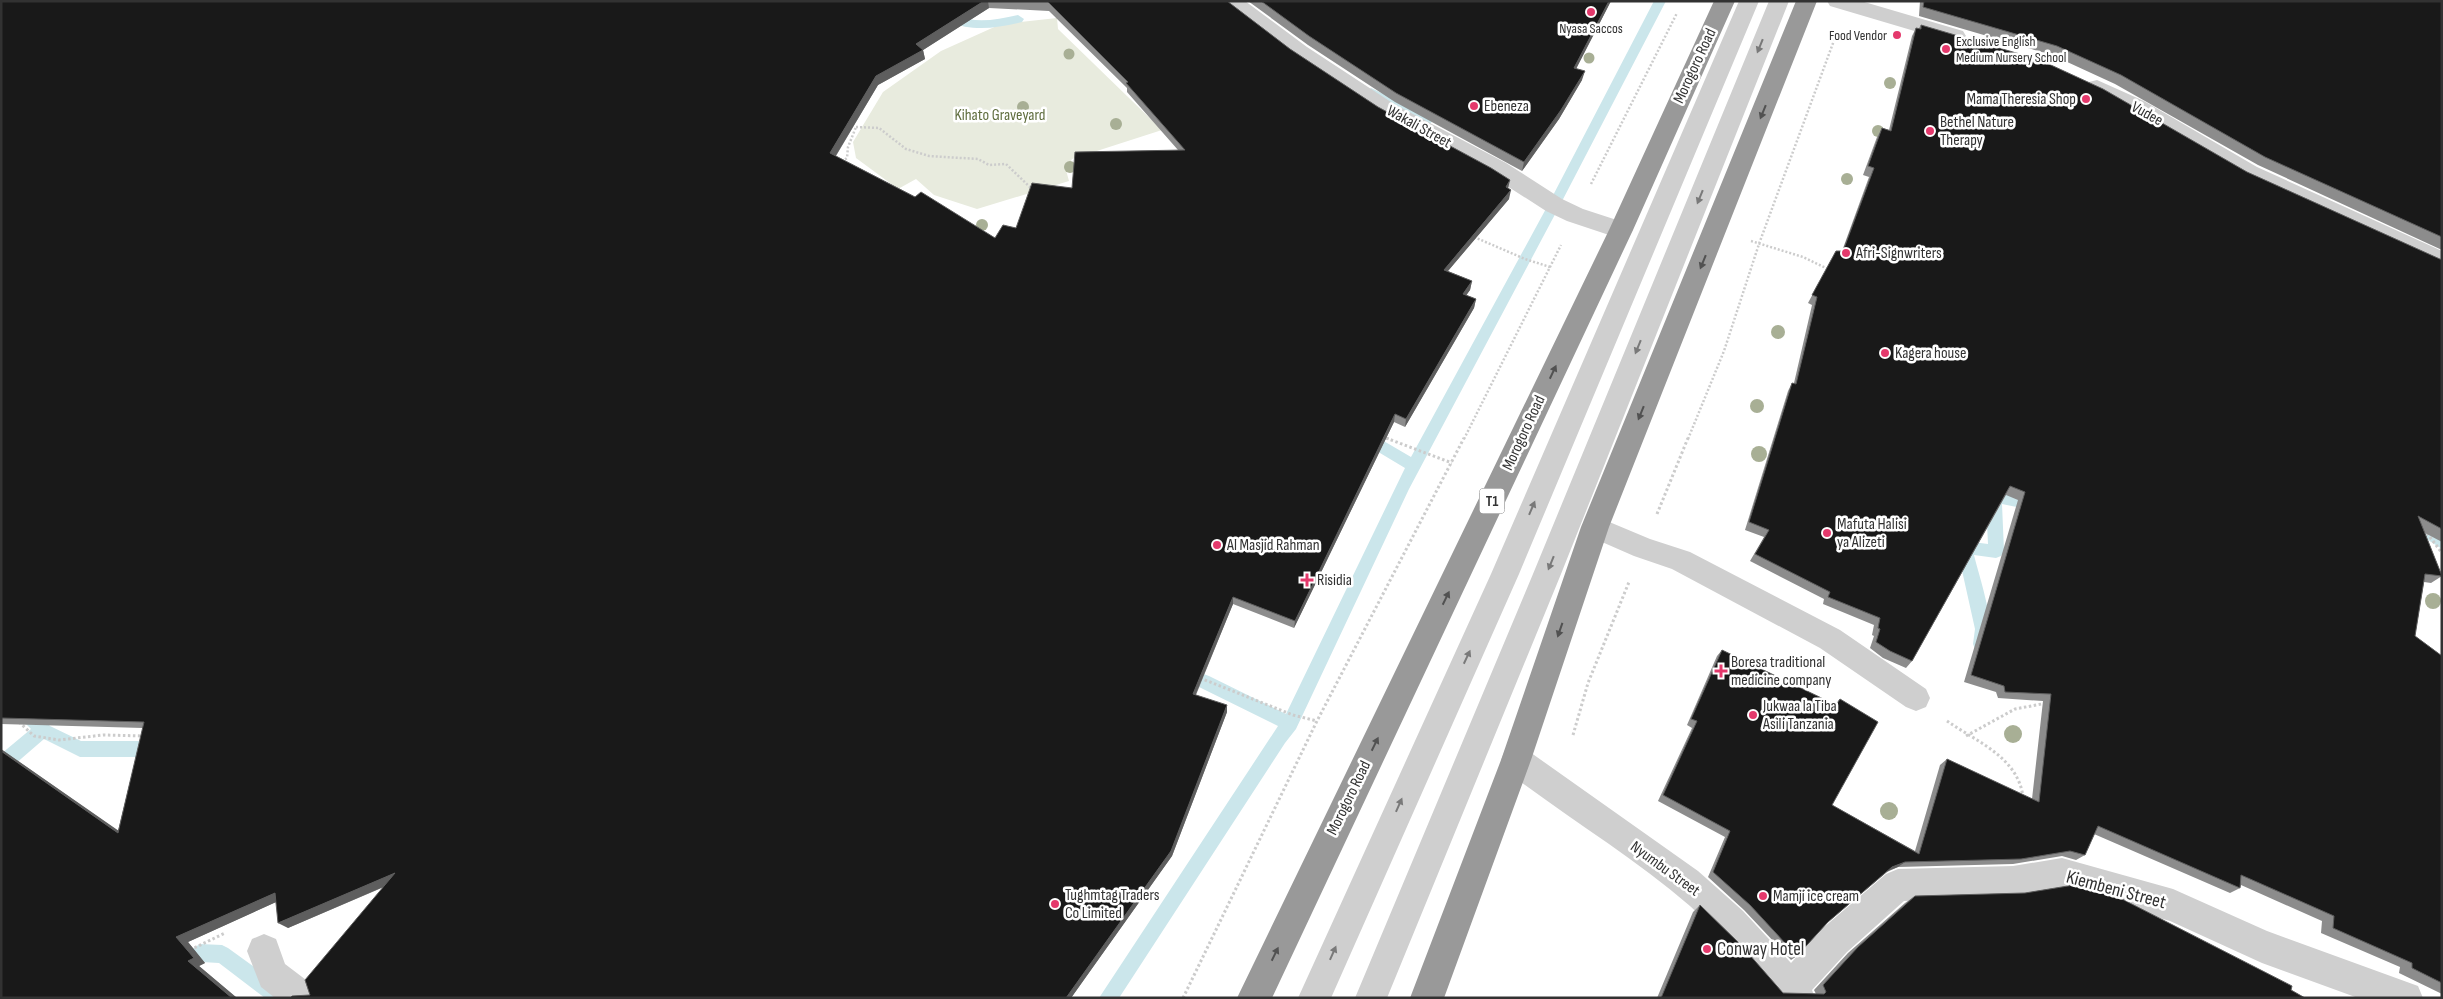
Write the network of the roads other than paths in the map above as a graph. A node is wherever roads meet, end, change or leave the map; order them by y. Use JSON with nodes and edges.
{"nodes":[{"id":1,"x":1231,"y":1,"type":"edge"},
{"id":2,"x":1725,"y":1,"type":"edge"},
{"id":3,"x":1750,"y":1,"type":"edge"},
{"id":4,"x":1779,"y":1,"type":"edge"},
{"id":5,"x":1807,"y":1,"type":"edge"},
{"id":6,"x":1842,"y":2,"type":"edge"},
{"id":7,"x":1975,"y":42,"type":"edge"},
{"id":8,"x":2076,"y":78,"type":"edge"},
{"id":9,"x":1621,"y":230,"type":"junction"},
{"id":10,"x":2442,"y":262,"type":"edge"},
{"id":11,"x":1595,"y":527,"type":"junction"},
{"id":12,"x":1916,"y":698,"type":"road end"},
{"id":13,"x":1516,"y":760,"type":"junction"},
{"id":14,"x":264,"y":951,"type":"dead end"},
{"id":15,"x":1794,"y":993,"type":"edge"},
{"id":16,"x":302,"y":998,"type":"edge"},
{"id":17,"x":1254,"y":998,"type":"edge"},
{"id":18,"x":1314,"y":998,"type":"edge"},
{"id":19,"x":1371,"y":998,"type":"edge"},
{"id":20,"x":1427,"y":998,"type":"edge"},
{"id":21,"x":2406,"y":998,"type":"edge"}],
"edges":[{"from":1,"to":9,"type":"street","name":"Wakali Street"},
{"from":2,"to":9,"type":"highway","name":"Morogoro Road","number":"T1"},
{"from":18,"to":3,"type":"lane","name":"Morogoro Road","one_way":true},
{"from":4,"to":19,"type":"lane","one_way":true},
{"from":5,"to":11,"type":"highway","one_way":true},
{"from":6,"to":7,"type":"street"},
{"from":8,"to":10,"type":"street","name":"Vudee"},
{"from":17,"to":9,"type":"highway","name":"Morogoro Road","number":"T1","one_way":true},
{"from":11,"to":12,"type":"lane"},
{"from":11,"to":13,"type":"highway","one_way":true},
{"from":13,"to":15,"type":"street","name":"Nyumbu Street"},
{"from":13,"to":20,"type":"highway"},
{"from":14,"to":16,"type":"street"},
{"from":15,"to":21,"type":"street","name":"Kiembeni Street"}]}
